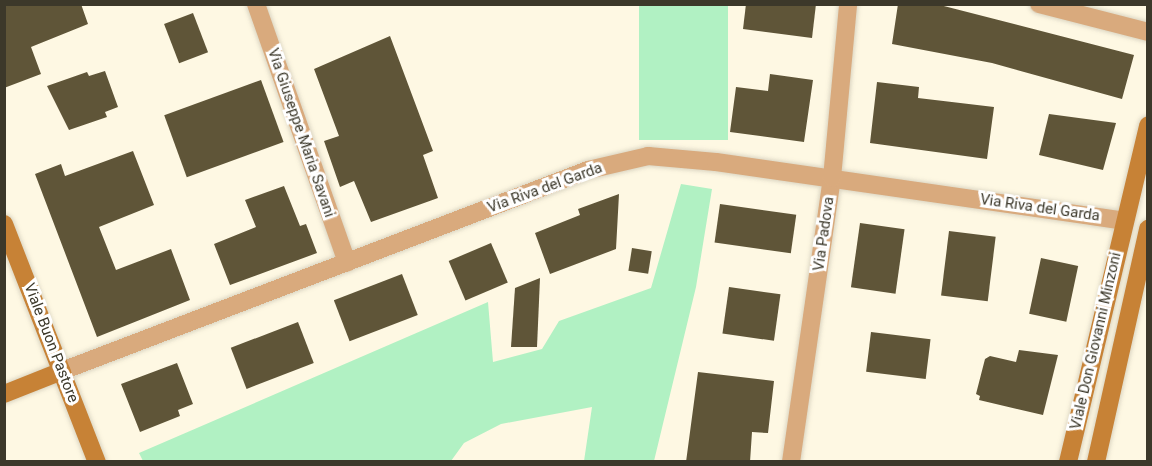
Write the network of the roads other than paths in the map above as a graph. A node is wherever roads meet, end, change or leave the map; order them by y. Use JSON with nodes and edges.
{"nodes":[{"id":1,"x":256,"y":4,"type":"edge"},
{"id":2,"x":848,"y":4,"type":"edge"},
{"id":3,"x":1039,"y":4,"type":"edge"},
{"id":4,"x":1148,"y":33,"type":"edge"},
{"id":5,"x":1148,"y":124,"type":"edge"},
{"id":6,"x":832,"y":178,"type":"junction"},
{"id":7,"x":1124,"y":221,"type":"junction"},
{"id":8,"x":4,"y":224,"type":"edge"},
{"id":9,"x":1148,"y":224,"type":"edge"},
{"id":10,"x":1148,"y":229,"type":"edge"},
{"id":11,"x":347,"y":262,"type":"junction"},
{"id":12,"x":62,"y":371,"type":"junction"},
{"id":13,"x":4,"y":394,"type":"edge"},
{"id":14,"x":97,"y":462,"type":"edge"},
{"id":15,"x":790,"y":462,"type":"edge"},
{"id":16,"x":1068,"y":462,"type":"edge"},
{"id":17,"x":1096,"y":462,"type":"edge"}],
"edges":[{"from":1,"to":11,"type":"street","name":"Via Giuseppe Maria Savani"},
{"from":2,"to":6,"type":"street","name":"Via Padova"},
{"from":3,"to":4,"type":"street"},
{"from":5,"to":7,"type":"main road","name":"Viale Don Giovanni Minzoni"},
{"from":6,"to":7,"type":"street","name":"Via Riva del Garda"},
{"from":6,"to":11,"type":"street","name":"Via Riva del Garda"},
{"from":6,"to":15,"type":"street","name":"Via Padova"},
{"from":7,"to":9,"type":"main road"},
{"from":7,"to":16,"type":"main road","name":"Viale Don Giovanni Minzoni"},
{"from":8,"to":12,"type":"main road","name":"Viale Buon Pastore"},
{"from":10,"to":17,"type":"main road","name":"Viale Don Giovanni Minzoni"},
{"from":11,"to":12,"type":"street","name":"Via Riva del Garda"},
{"from":12,"to":13,"type":"main road"},
{"from":12,"to":14,"type":"main road","name":"Viale Buon Pastore"}]}
